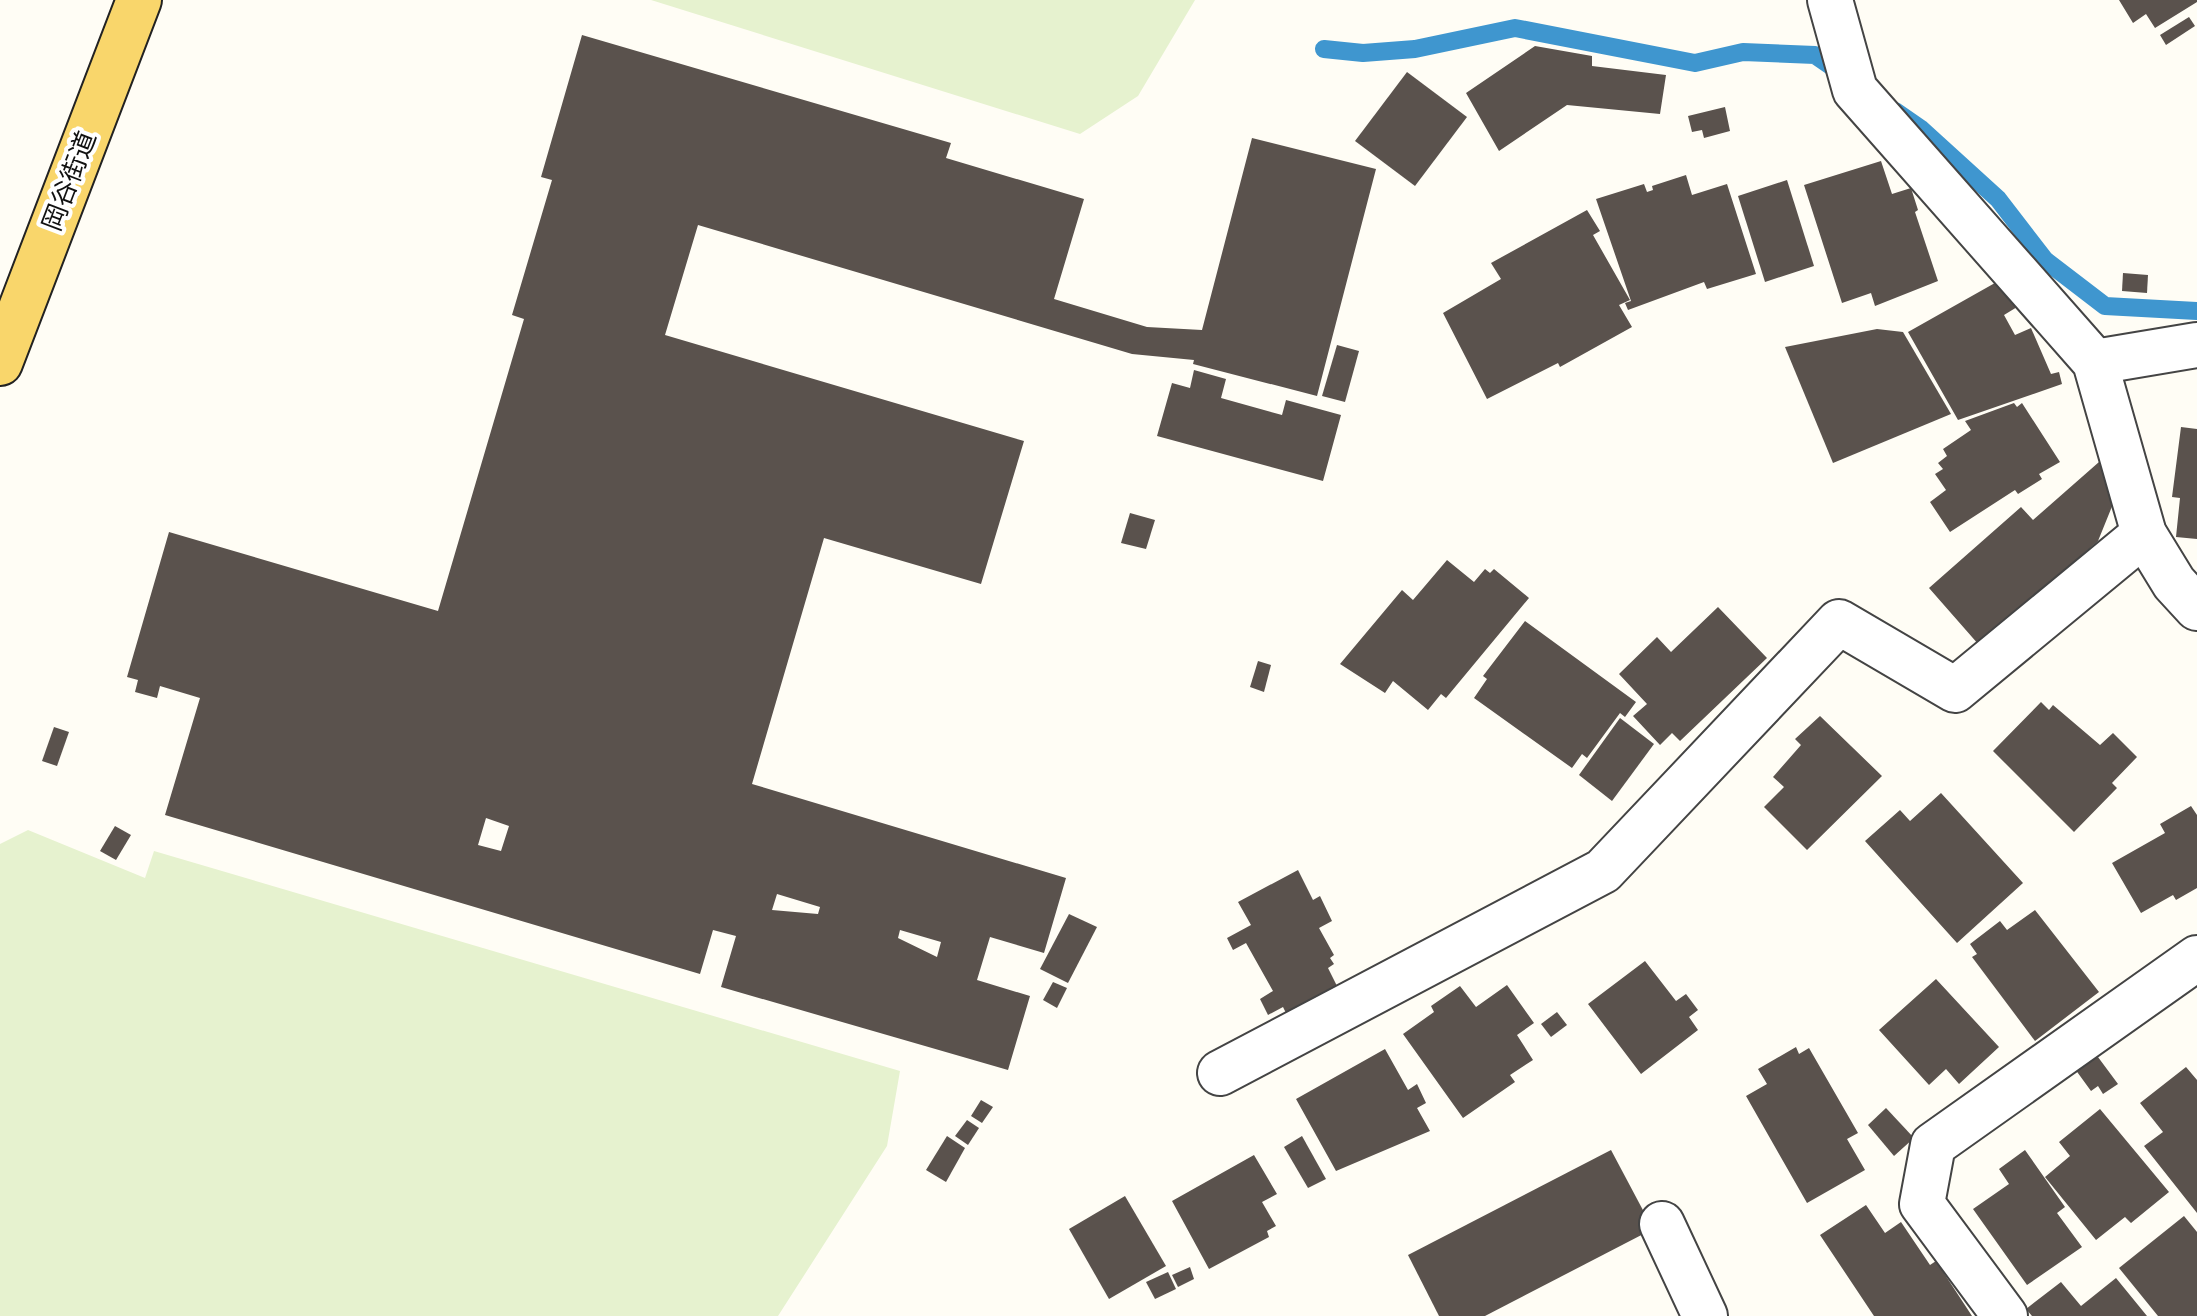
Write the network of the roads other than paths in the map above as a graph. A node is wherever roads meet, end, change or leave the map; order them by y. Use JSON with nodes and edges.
{"nodes":[{"id":1,"x":139,"y":0,"type":"edge"},
{"id":2,"x":1830,"y":0,"type":"edge"},
{"id":3,"x":3,"y":342,"type":"edge"},
{"id":4,"x":2197,"y":345,"type":"edge"},
{"id":5,"x":2095,"y":362,"type":"junction"},
{"id":6,"x":2144,"y":534,"type":"junction"},
{"id":7,"x":2197,"y":608,"type":"edge"},
{"id":8,"x":2197,"y":958,"type":"edge"},
{"id":9,"x":1220,"y":1073,"type":"dead end"},
{"id":10,"x":1662,"y":1224,"type":"dead end"},
{"id":11,"x":1705,"y":1316,"type":"edge"},
{"id":12,"x":2005,"y":1316,"type":"edge"}],
"edges":[{"from":1,"to":3,"type":"main road","name":"岡谷街道"},
{"from":2,"to":5,"type":"street"},
{"from":4,"to":5,"type":"street"},
{"from":5,"to":6,"type":"street"},
{"from":6,"to":7,"type":"street"},
{"from":6,"to":9,"type":"street"},
{"from":8,"to":12,"type":"street"},
{"from":10,"to":11,"type":"street"}]}
